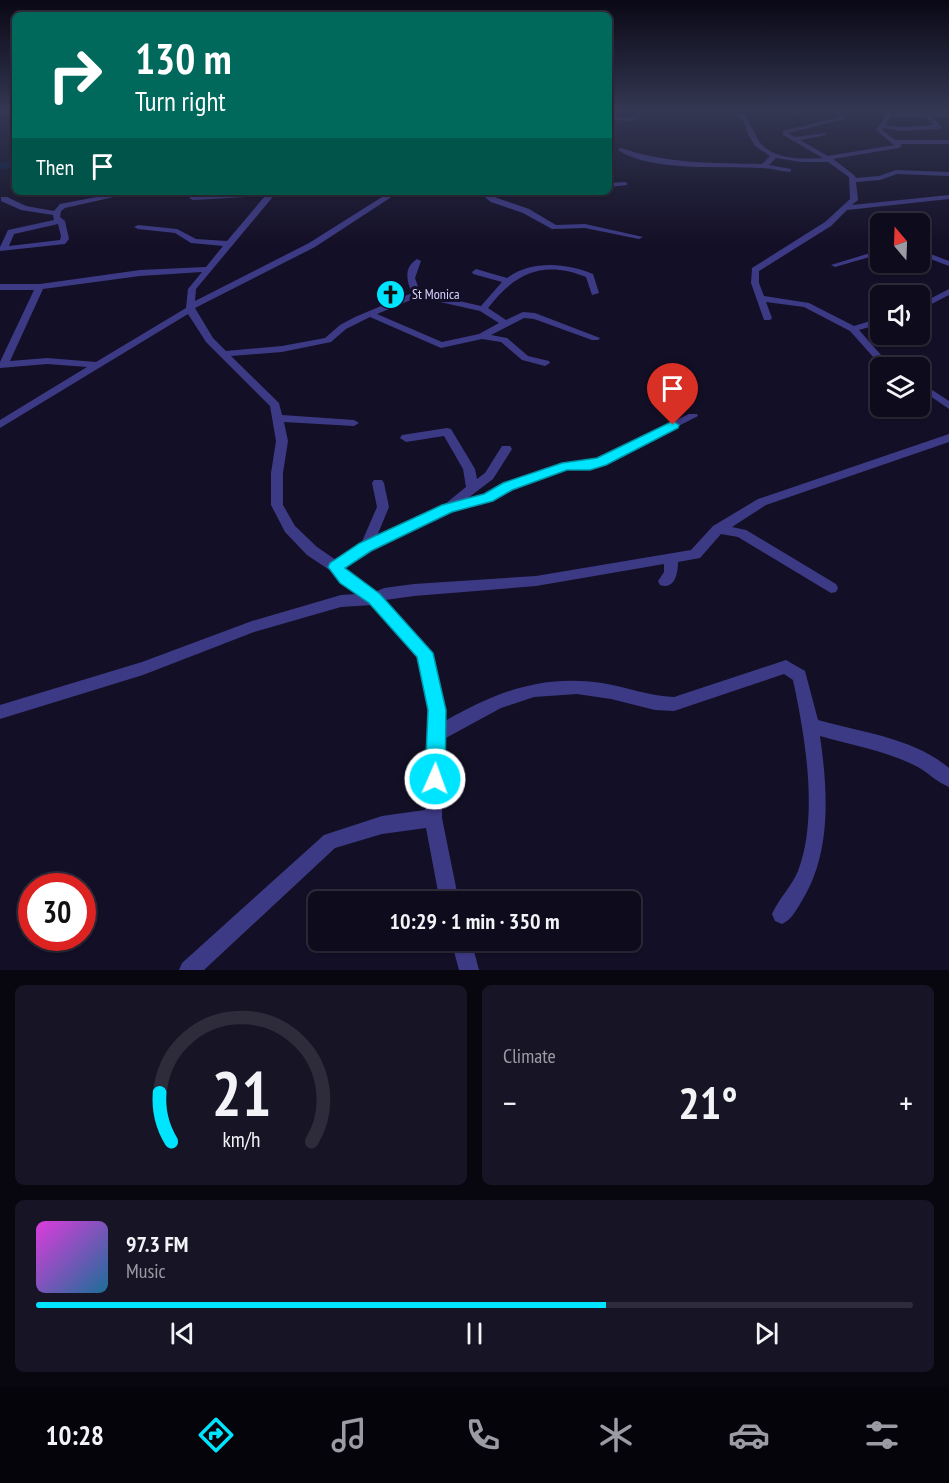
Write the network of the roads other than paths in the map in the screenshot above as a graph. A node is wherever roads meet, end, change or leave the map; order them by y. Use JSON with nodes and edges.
{"nodes":[{"id":1,"x":628,"y":154,"type":"edge"},
{"id":2,"x":771,"y":154,"type":"edge"},
{"id":3,"x":819,"y":154,"type":"edge"},
{"id":4,"x":853,"y":154,"type":"edge"},
{"id":5,"x":774,"y":156,"type":"junction"},
{"id":6,"x":827,"y":159,"type":"junction"},
{"id":7,"x":764,"y":166,"type":"junction"},
{"id":8,"x":789,"y":170,"type":"dead end"},
{"id":9,"x":949,"y":174,"type":"edge"},
{"id":10,"x":852,"y":180,"type":"junction"},
{"id":11,"x":625,"y":184,"type":"dead end"},
{"id":12,"x":612,"y":185,"type":"edge"},
{"id":13,"x":121,"y":195,"type":"edge"},
{"id":14,"x":232,"y":195,"type":"edge"},
{"id":15,"x":270,"y":195,"type":"edge"},
{"id":16,"x":390,"y":195,"type":"edge"},
{"id":17,"x":486,"y":195,"type":"edge"},
{"id":18,"x":949,"y":197,"type":"edge"},
{"id":19,"x":193,"y":198,"type":"dead end"},
{"id":20,"x":4,"y":199,"type":"dead end"},
{"id":21,"x":848,"y":208,"type":"junction"},
{"id":22,"x":59,"y":218,"type":"junction"},
{"id":23,"x":138,"y":227,"type":"dead end"},
{"id":24,"x":639,"y":237,"type":"dead end"},
{"id":25,"x":229,"y":244,"type":"junction"},
{"id":26,"x":2,"y":249,"type":"edge"},
{"id":27,"x":870,"y":255,"type":"edge"},
{"id":28,"x":930,"y":256,"type":"edge"},
{"id":29,"x":417,"y":261,"type":"dead end"},
{"id":30,"x":949,"y":264,"type":"edge"},
{"id":31,"x":835,"y":265,"type":"dead end"},
{"id":32,"x":207,"y":269,"type":"junction"},
{"id":33,"x":476,"y":272,"type":"dead end"},
{"id":34,"x":506,"y":280,"type":"junction"},
{"id":35,"x":0,"y":287,"type":"edge"},
{"id":36,"x":40,"y":287,"type":"junction"},
{"id":37,"x":949,"y":292,"type":"edge"},
{"id":38,"x":595,"y":293,"type":"dead end"},
{"id":39,"x":417,"y":294,"type":"junction"},
{"id":40,"x":760,"y":298,"type":"junction"},
{"id":41,"x":930,"y":302,"type":"edge"},
{"id":42,"x":190,"y":308,"type":"junction"},
{"id":43,"x":483,"y":309,"type":"junction"},
{"id":44,"x":372,"y":315,"type":"junction"},
{"id":45,"x":767,"y":318,"type":"dead end"},
{"id":46,"x":505,"y":323,"type":"junction"},
{"id":47,"x":870,"y":324,"type":"edge"},
{"id":48,"x":853,"y":329,"type":"junction"},
{"id":49,"x":482,"y":336,"type":"junction"},
{"id":50,"x":595,"y":338,"type":"dead end"},
{"id":51,"x":223,"y":354,"type":"junction"},
{"id":52,"x":878,"y":357,"type":"edge"},
{"id":53,"x":545,"y":363,"type":"dead end"},
{"id":54,"x":2,"y":364,"type":"edge"},
{"id":55,"x":96,"y":365,"type":"junction"},
{"id":56,"x":930,"y":392,"type":"edge"},
{"id":57,"x":949,"y":405,"type":"edge"},
{"id":58,"x":693,"y":416,"type":"dead end"},
{"id":59,"x":278,"y":418,"type":"junction"},
{"id":60,"x":354,"y":423,"type":"dead end"},
{"id":61,"x":0,"y":425,"type":"edge"},
{"id":62,"x":406,"y":438,"type":"dead end"},
{"id":63,"x":949,"y":438,"type":"edge"},
{"id":64,"x":506,"y":449,"type":"dead end"},
{"id":65,"x":378,"y":483,"type":"dead end"},
{"id":66,"x":472,"y":487,"type":"junction"},
{"id":67,"x":447,"y":508,"type":"junction"},
{"id":68,"x":718,"y":529,"type":"junction"},
{"id":69,"x":366,"y":547,"type":"junction"},
{"id":70,"x":671,"y":559,"type":"junction"},
{"id":71,"x":336,"y":567,"type":"junction"},
{"id":72,"x":665,"y":581,"type":"dead end"},
{"id":73,"x":831,"y":588,"type":"dead end"},
{"id":74,"x":375,"y":599,"type":"junction"},
{"id":75,"x":0,"y":712,"type":"edge"},
{"id":76,"x":811,"y":726,"type":"junction"},
{"id":77,"x":436,"y":735,"type":"junction"},
{"id":78,"x":949,"y":779,"type":"edge"},
{"id":79,"x":433,"y":818,"type":"junction"},
{"id":80,"x":448,"y":891,"type":"edge"},
{"id":81,"x":782,"y":914,"type":"dead end"},
{"id":82,"x":463,"y":951,"type":"edge"},
{"id":83,"x":189,"y":970,"type":"edge"},
{"id":84,"x":469,"y":970,"type":"edge"}],
"edges":[{"from":1,"to":7,"type":"street"},
{"from":2,"to":5,"type":"street"},
{"from":3,"to":6,"type":"street"},
{"from":4,"to":6,"type":"street"},
{"from":5,"to":6,"type":"street"},
{"from":5,"to":7,"type":"street"},
{"from":6,"to":10,"type":"street"},
{"from":7,"to":8,"type":"street"},
{"from":9,"to":10,"type":"street"},
{"from":10,"to":21,"type":"street"},
{"from":11,"to":12,"type":"street"},
{"from":13,"to":22,"type":"street"},
{"from":14,"to":19,"type":"street"},
{"from":15,"to":25,"type":"street"},
{"from":16,"to":42,"type":"street"},
{"from":17,"to":24,"type":"street"},
{"from":18,"to":21,"type":"street"},
{"from":20,"to":22,"type":"street"},
{"from":21,"to":40,"type":"street"},
{"from":22,"to":26,"type":"street"},
{"from":22,"to":26,"type":"street"},
{"from":23,"to":25,"type":"street"},
{"from":25,"to":32,"type":"street"},
{"from":27,"to":31,"type":"street"},
{"from":28,"to":30,"type":"street"},
{"from":29,"to":39,"type":"street"},
{"from":32,"to":36,"type":"street"},
{"from":32,"to":42,"type":"street"},
{"from":33,"to":34,"type":"street"},
{"from":34,"to":38,"type":"street"},
{"from":34,"to":43,"type":"street"},
{"from":35,"to":36,"type":"street"},
{"from":36,"to":54,"type":"street"},
{"from":37,"to":41,"type":"street"},
{"from":39,"to":43,"type":"street"},
{"from":39,"to":44,"type":"street"},
{"from":40,"to":45,"type":"street"},
{"from":40,"to":48,"type":"street"},
{"from":42,"to":51,"type":"street"},
{"from":42,"to":55,"type":"street"},
{"from":43,"to":46,"type":"street"},
{"from":44,"to":49,"type":"street"},
{"from":44,"to":51,"type":"street"},
{"from":46,"to":49,"type":"street"},
{"from":46,"to":50,"type":"street"},
{"from":47,"to":48,"type":"street"},
{"from":48,"to":52,"type":"street"},
{"from":49,"to":53,"type":"street"},
{"from":51,"to":59,"type":"street"},
{"from":54,"to":55,"type":"street"},
{"from":55,"to":61,"type":"street"},
{"from":56,"to":57,"type":"street"},
{"from":58,"to":67,"type":"street"},
{"from":59,"to":60,"type":"street"},
{"from":59,"to":71,"type":"street"},
{"from":62,"to":66,"type":"street"},
{"from":63,"to":68,"type":"street"},
{"from":64,"to":66,"type":"street"},
{"from":65,"to":69,"type":"street"},
{"from":66,"to":67,"type":"street"},
{"from":67,"to":69,"type":"street"},
{"from":68,"to":70,"type":"street"},
{"from":68,"to":73,"type":"street"},
{"from":69,"to":71,"type":"street"},
{"from":70,"to":72,"type":"street"},
{"from":70,"to":74,"type":"street"},
{"from":71,"to":74,"type":"street"},
{"from":74,"to":75,"type":"street"},
{"from":74,"to":77,"type":"street"},
{"from":76,"to":77,"type":"street"},
{"from":76,"to":78,"type":"street"},
{"from":76,"to":81,"type":"street"},
{"from":77,"to":79,"type":"street"},
{"from":79,"to":80,"type":"street"},
{"from":79,"to":83,"type":"street"},
{"from":82,"to":84,"type":"street"}]}
